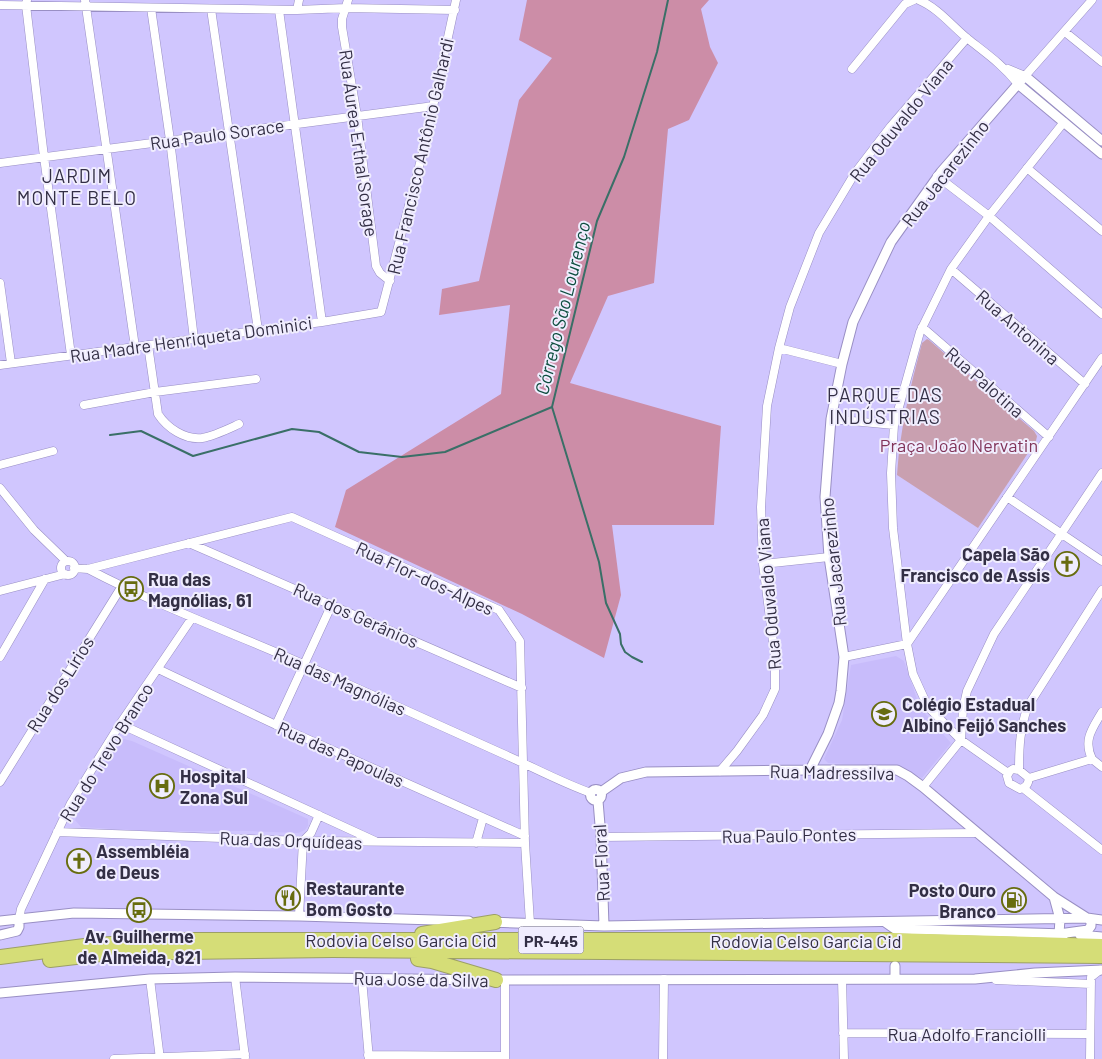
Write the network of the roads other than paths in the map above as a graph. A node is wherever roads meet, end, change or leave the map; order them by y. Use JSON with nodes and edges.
{"nodes":[{"id":1,"x":190,"y":0,"type":"edge"},
{"id":2,"x":245,"y":0,"type":"edge"},
{"id":3,"x":299,"y":0,"type":"edge"},
{"id":4,"x":348,"y":0,"type":"edge"},
{"id":5,"x":403,"y":0,"type":"edge"},
{"id":6,"x":456,"y":0,"type":"edge"},
{"id":7,"x":914,"y":0,"type":"edge"},
{"id":8,"x":918,"y":0,"type":"edge"},
{"id":9,"x":1092,"y":0,"type":"edge"},
{"id":10,"x":26,"y":3,"type":"edge"},
{"id":11,"x":86,"y":4,"type":"edge"},
{"id":12,"x":136,"y":4,"type":"edge"},
{"id":13,"x":0,"y":5,"type":"edge"},
{"id":14,"x":151,"y":8,"type":"junction"},
{"id":15,"x":189,"y":8,"type":"junction"},
{"id":16,"x":346,"y":8,"type":"junction"},
{"id":17,"x":211,"y":9,"type":"junction"},
{"id":18,"x":243,"y":9,"type":"junction"},
{"id":19,"x":402,"y":9,"type":"junction"},
{"id":20,"x":278,"y":10,"type":"junction"},
{"id":21,"x":297,"y":10,"type":"junction"},
{"id":22,"x":455,"y":10,"type":"junction"},
{"id":23,"x":1065,"y":32,"type":"junction"},
{"id":24,"x":967,"y":38,"type":"junction"},
{"id":25,"x":1102,"y":62,"type":"edge"},
{"id":26,"x":852,"y":69,"type":"dead end"},
{"id":27,"x":1022,"y":80,"type":"junction"},
{"id":28,"x":434,"y":106,"type":"junction"},
{"id":29,"x":357,"y":116,"type":"junction"},
{"id":30,"x":1064,"y":122,"type":"junction"},
{"id":31,"x":294,"y":124,"type":"junction"},
{"id":32,"x":229,"y":133,"type":"junction"},
{"id":33,"x":170,"y":140,"type":"junction"},
{"id":34,"x":1102,"y":141,"type":"edge"},
{"id":35,"x":107,"y":149,"type":"junction"},
{"id":36,"x":1102,"y":154,"type":"edge"},
{"id":37,"x":44,"y":157,"type":"junction"},
{"id":38,"x":0,"y":163,"type":"edge"},
{"id":39,"x":1026,"y":168,"type":"junction"},
{"id":40,"x":938,"y":176,"type":"junction"},
{"id":41,"x":988,"y":216,"type":"junction"},
{"id":42,"x":1102,"y":231,"type":"edge"},
{"id":43,"x":951,"y":269,"type":"junction"},
{"id":44,"x":390,"y":281,"type":"junction"},
{"id":45,"x":0,"y":283,"type":"edge"},
{"id":46,"x":382,"y":312,"type":"joint"},
{"id":47,"x":1102,"y":314,"type":"edge"},
{"id":48,"x":322,"y":322,"type":"junction"},
{"id":49,"x":922,"y":327,"type":"junction"},
{"id":50,"x":258,"y":330,"type":"junction"},
{"id":51,"x":194,"y":339,"type":"junction"},
{"id":52,"x":148,"y":345,"type":"junction"},
{"id":53,"x":135,"y":346,"type":"junction"},
{"id":54,"x":779,"y":348,"type":"junction"},
{"id":55,"x":71,"y":355,"type":"junction"},
{"id":56,"x":1102,"y":358,"type":"edge"},
{"id":57,"x":11,"y":363,"type":"junction"},
{"id":58,"x":842,"y":364,"type":"junction"},
{"id":59,"x":0,"y":365,"type":"edge"},
{"id":60,"x":256,"y":379,"type":"dead end"},
{"id":61,"x":1085,"y":384,"type":"junction"},
{"id":62,"x":155,"y":392,"type":"junction"},
{"id":63,"x":84,"y":404,"type":"dead end"},
{"id":64,"x":831,"y":419,"type":"junction"},
{"id":65,"x":239,"y":424,"type":"dead end"},
{"id":66,"x":894,"y":425,"type":"junction"},
{"id":67,"x":1049,"y":437,"type":"junction"},
{"id":68,"x":53,"y":451,"type":"dead end"},
{"id":69,"x":0,"y":465,"type":"edge"},
{"id":70,"x":1102,"y":474,"type":"edge"},
{"id":71,"x":0,"y":488,"type":"edge"},
{"id":72,"x":1008,"y":497,"type":"junction"},
{"id":73,"x":1061,"y":534,"type":"junction"},
{"id":74,"x":189,"y":543,"type":"junction"},
{"id":75,"x":829,"y":557,"type":"junction"},
{"id":76,"x":1102,"y":561,"type":"edge"},
{"id":77,"x":66,"y":562,"type":"junction"},
{"id":78,"x":763,"y":564,"type":"junction"},
{"id":79,"x":74,"y":568,"type":"junction"},
{"id":80,"x":88,"y":569,"type":"junction"},
{"id":81,"x":65,"y":574,"type":"junction"},
{"id":82,"x":45,"y":579,"type":"junction"},
{"id":83,"x":122,"y":586,"type":"junction"},
{"id":84,"x":1102,"y":590,"type":"edge"},
{"id":85,"x":0,"y":591,"type":"edge"},
{"id":86,"x":332,"y":604,"type":"junction"},
{"id":87,"x":192,"y":618,"type":"junction"},
{"id":88,"x":907,"y":644,"type":"junction"},
{"id":89,"x":0,"y":657,"type":"edge"},
{"id":90,"x":844,"y":657,"type":"junction"},
{"id":91,"x":305,"y":664,"type":"junction"},
{"id":92,"x":158,"y":669,"type":"junction"},
{"id":93,"x":522,"y":688,"type":"junction"},
{"id":94,"x":1102,"y":712,"type":"edge"},
{"id":95,"x":120,"y":724,"type":"junction"},
{"id":96,"x":276,"y":725,"type":"junction"},
{"id":97,"x":961,"y":740,"type":"junction"},
{"id":98,"x":1092,"y":759,"type":"junction"},
{"id":99,"x":524,"y":763,"type":"junction"},
{"id":100,"x":1102,"y":767,"type":"edge"},
{"id":101,"x":810,"y":770,"type":"junction"},
{"id":102,"x":1019,"y":770,"type":"junction"},
{"id":103,"x":720,"y":771,"type":"junction"},
{"id":104,"x":1008,"y":774,"type":"junction"},
{"id":105,"x":1029,"y":778,"type":"junction"},
{"id":106,"x":0,"y":782,"type":"edge"},
{"id":107,"x":923,"y":788,"type":"junction"},
{"id":108,"x":1023,"y":788,"type":"junction"},
{"id":109,"x":591,"y":793,"type":"joint"},
{"id":110,"x":599,"y":796,"type":"junction"},
{"id":111,"x":320,"y":815,"type":"junction"},
{"id":112,"x":483,"y":818,"type":"junction"},
{"id":113,"x":57,"y":832,"type":"junction"},
{"id":114,"x":977,"y":833,"type":"junction"},
{"id":115,"x":601,"y":837,"type":"junction"},
{"id":116,"x":525,"y":839,"type":"junction"},
{"id":117,"x":303,"y":841,"type":"junction"},
{"id":118,"x":378,"y":842,"type":"junction"},
{"id":119,"x":476,"y":843,"type":"junction"},
{"id":120,"x":1102,"y":850,"type":"edge"},
{"id":121,"x":1054,"y":897,"type":"junction"},
{"id":122,"x":299,"y":916,"type":"junction"},
{"id":123,"x":1060,"y":918,"type":"junction"},
{"id":124,"x":1087,"y":918,"type":"junction"},
{"id":125,"x":19,"y":919,"type":"junction"},
{"id":126,"x":1102,"y":920,"type":"edge"},
{"id":127,"x":0,"y":921,"type":"edge"},
{"id":128,"x":495,"y":922,"type":"junction"},
{"id":129,"x":530,"y":923,"type":"junction"},
{"id":130,"x":604,"y":926,"type":"junction"},
{"id":131,"x":895,"y":928,"type":"junction"},
{"id":132,"x":1059,"y":934,"type":"junction"},
{"id":133,"x":0,"y":935,"type":"edge"},
{"id":134,"x":1102,"y":937,"type":"edge"},
{"id":135,"x":348,"y":940,"type":"junction"},
{"id":136,"x":92,"y":945,"type":"junction"},
{"id":137,"x":1102,"y":946,"type":"edge"},
{"id":138,"x":333,"y":950,"type":"junction"},
{"id":139,"x":0,"y":952,"type":"edge"},
{"id":140,"x":0,"y":957,"type":"edge"},
{"id":141,"x":1101,"y":965,"type":"edge"},
{"id":142,"x":0,"y":966,"type":"edge"},
{"id":143,"x":895,"y":966,"type":"dead end"},
{"id":144,"x":235,"y":977,"type":"junction"},
{"id":145,"x":975,"y":978,"type":"junction"},
{"id":146,"x":150,"y":979,"type":"junction"},
{"id":147,"x":362,"y":979,"type":"junction"},
{"id":148,"x":664,"y":979,"type":"junction"},
{"id":149,"x":842,"y":979,"type":"junction"},
{"id":150,"x":895,"y":979,"type":"junction"},
{"id":151,"x":501,"y":980,"type":"junction"},
{"id":152,"x":1091,"y":984,"type":"junction"},
{"id":153,"x":0,"y":993,"type":"edge"},
{"id":154,"x":843,"y":1034,"type":"junction"},
{"id":155,"x":1090,"y":1034,"type":"junction"},
{"id":156,"x":245,"y":1056,"type":"edge"},
{"id":157,"x":369,"y":1057,"type":"edge"},
{"id":158,"x":160,"y":1058,"type":"edge"},
{"id":159,"x":505,"y":1058,"type":"edge"},
{"id":160,"x":114,"y":1059,"type":"edge"},
{"id":161,"x":663,"y":1059,"type":"edge"},
{"id":162,"x":844,"y":1059,"type":"edge"},
{"id":163,"x":1090,"y":1059,"type":"edge"}],
"edges":[{"from":1,"to":15,"type":"street"},
{"from":2,"to":18,"type":"street"},
{"from":3,"to":21,"type":"street"},
{"from":4,"to":16,"type":"street","name":"Rua Áurea Erthal Sorage"},
{"from":5,"to":19,"type":"street"},
{"from":6,"to":22,"type":"street","name":"Rua Francisco Antônio Galhardi"},
{"from":7,"to":26,"type":"street"},
{"from":8,"to":24,"type":"street"},
{"from":9,"to":23,"type":"street"},
{"from":10,"to":11,"type":"street"},
{"from":10,"to":13,"type":"street"},
{"from":10,"to":37,"type":"street"},
{"from":11,"to":12,"type":"street"},
{"from":11,"to":35,"type":"street"},
{"from":12,"to":14,"type":"street"},
{"from":14,"to":15,"type":"street"},
{"from":14,"to":33,"type":"street"},
{"from":15,"to":17,"type":"street"},
{"from":16,"to":19,"type":"street"},
{"from":16,"to":21,"type":"street"},
{"from":16,"to":29,"type":"street","name":"Rua Áurea Erthal Sorage"},
{"from":17,"to":18,"type":"street"},
{"from":17,"to":32,"type":"street"},
{"from":18,"to":20,"type":"street"},
{"from":19,"to":22,"type":"street"},
{"from":20,"to":21,"type":"street"},
{"from":20,"to":31,"type":"street"},
{"from":22,"to":28,"type":"street","name":"Rua Francisco Antônio Galhardi"},
{"from":23,"to":25,"type":"street"},
{"from":23,"to":27,"type":"street"},
{"from":24,"to":27,"type":"street"},
{"from":24,"to":54,"type":"street","name":"Rua Oduvaldo Viana"},
{"from":27,"to":30,"type":"street"},
{"from":27,"to":34,"type":"street"},
{"from":27,"to":40,"type":"street","name":"Rua Jacarezinho"},
{"from":28,"to":29,"type":"street","name":"Rua Paulo Sorace"},
{"from":28,"to":44,"type":"street","name":"Rua Francisco Antônio Galhardi"},
{"from":29,"to":31,"type":"street","name":"Rua Paulo Sorace"},
{"from":29,"to":44,"type":"street","name":"Rua Áurea Erthal Sorage"},
{"from":30,"to":36,"type":"street"},
{"from":30,"to":39,"type":"street"},
{"from":31,"to":32,"type":"street","name":"Rua Paulo Sorace"},
{"from":31,"to":48,"type":"street"},
{"from":32,"to":33,"type":"street","name":"Rua Paulo Sorace"},
{"from":32,"to":50,"type":"street"},
{"from":33,"to":35,"type":"street","name":"Rua Paulo Sorace"},
{"from":33,"to":51,"type":"street"},
{"from":35,"to":37,"type":"street","name":"Rua Paulo Sorace"},
{"from":35,"to":53,"type":"street"},
{"from":37,"to":38,"type":"street","name":"Rua Paulo Sorace"},
{"from":37,"to":55,"type":"street"},
{"from":39,"to":41,"type":"street"},
{"from":39,"to":42,"type":"street"},
{"from":40,"to":41,"type":"street"},
{"from":40,"to":58,"type":"street","name":"Rua Jacarezinho"},
{"from":41,"to":43,"type":"street"},
{"from":41,"to":47,"type":"street"},
{"from":43,"to":49,"type":"street"},
{"from":43,"to":61,"type":"street","name":"Rua Antonina"},
{"from":44,"to":46,"type":"street","name":"Rua Francisco Antônio Galhardi"},
{"from":45,"to":57,"type":"street"},
{"from":46,"to":48,"type":"street","name":"Rua Madre Henriqueta Dominici"},
{"from":48,"to":50,"type":"street","name":"Rua Madre Henriqueta Dominici"},
{"from":49,"to":66,"type":"street"},
{"from":49,"to":67,"type":"street","name":"Rua Palotina"},
{"from":50,"to":51,"type":"street","name":"Rua Madre Henriqueta Dominici"},
{"from":51,"to":52,"type":"street","name":"Rua Madre Henriqueta Dominici"},
{"from":52,"to":53,"type":"street","name":"Rua Madre Henriqueta Dominici"},
{"from":52,"to":62,"type":"street"},
{"from":53,"to":55,"type":"street","name":"Rua Madre Henriqueta Dominici"},
{"from":54,"to":58,"type":"street"},
{"from":54,"to":78,"type":"street","name":"Rua Oduvaldo Viana"},
{"from":55,"to":57,"type":"street","name":"Rua Madre Henriqueta Dominici"},
{"from":56,"to":61,"type":"street"},
{"from":57,"to":59,"type":"street","name":"Rua Madre Henriqueta Dominici"},
{"from":58,"to":64,"type":"street","name":"Rua Jacarezinho"},
{"from":60,"to":62,"type":"street"},
{"from":61,"to":67,"type":"street"},
{"from":62,"to":63,"type":"street"},
{"from":62,"to":65,"type":"street"},
{"from":64,"to":66,"type":"street"},
{"from":64,"to":75,"type":"street","name":"Rua Jacarezinho"},
{"from":66,"to":88,"type":"street"},
{"from":67,"to":72,"type":"street"},
{"from":68,"to":69,"type":"street"},
{"from":70,"to":73,"type":"street"},
{"from":71,"to":77,"type":"street"},
{"from":72,"to":73,"type":"street"},
{"from":72,"to":88,"type":"street"},
{"from":73,"to":76,"type":"street"},
{"from":73,"to":97,"type":"street"},
{"from":74,"to":80,"type":"street","name":"Rua Flor-dos-Alpes"},
{"from":74,"to":86,"type":"street","name":"Rua dos Gerânios"},
{"from":74,"to":93,"type":"street","name":"Rua Flor-dos-Alpes"},
{"from":75,"to":78,"type":"street"},
{"from":75,"to":90,"type":"street","name":"Rua Jacarezinho"},
{"from":77,"to":79,"type":"street"},
{"from":77,"to":81,"type":"street"},
{"from":78,"to":103,"type":"street","name":"Rua Oduvaldo Viana"},
{"from":79,"to":80,"type":"street","name":"Rua Flor-dos-Alpes"},
{"from":79,"to":81,"type":"street"},
{"from":80,"to":83,"type":"street","name":"Rua das Magnólias"},
{"from":81,"to":82,"type":"street"},
{"from":82,"to":85,"type":"street"},
{"from":82,"to":89,"type":"street"},
{"from":83,"to":87,"type":"street","name":"Rua das Magnólias"},
{"from":83,"to":106,"type":"street","name":"Rua dos Lírios"},
{"from":84,"to":102,"type":"street"},
{"from":86,"to":91,"type":"street"},
{"from":86,"to":93,"type":"street","name":"Rua dos Gerânios"},
{"from":87,"to":91,"type":"street","name":"Rua das Magnólias"},
{"from":87,"to":92,"type":"street","name":"Rua do Trevo Branco"},
{"from":88,"to":90,"type":"street"},
{"from":88,"to":97,"type":"street"},
{"from":90,"to":101,"type":"street","name":"Rua Jacarezinho"},
{"from":91,"to":96,"type":"street"},
{"from":91,"to":99,"type":"street","name":"Rua das Magnólias"},
{"from":92,"to":95,"type":"street","name":"Rua do Trevo Branco"},
{"from":92,"to":96,"type":"street","name":"Rua das Papoulas"},
{"from":93,"to":99,"type":"street","name":"Rua Flor-dos-Alpes"},
{"from":94,"to":98,"type":"street"},
{"from":95,"to":111,"type":"street"},
{"from":95,"to":113,"type":"street","name":"Rua do Trevo Branco"},
{"from":96,"to":112,"type":"street","name":"Rua das Papoulas"},
{"from":97,"to":104,"type":"street"},
{"from":97,"to":107,"type":"street"},
{"from":98,"to":100,"type":"street"},
{"from":98,"to":105,"type":"street"},
{"from":99,"to":109,"type":"street","name":"Rua das Magnólias"},
{"from":99,"to":116,"type":"street","name":"Rua Flor-dos-Alpes"},
{"from":101,"to":103,"type":"street","name":"Rua Madressilva"},
{"from":101,"to":107,"type":"street","name":"Rua Madressilva"},
{"from":102,"to":104,"type":"street"},
{"from":102,"to":105,"type":"street"},
{"from":103,"to":110,"type":"street","name":"Rua Madressilva"},
{"from":104,"to":108,"type":"street"},
{"from":105,"to":108,"type":"street"},
{"from":107,"to":114,"type":"street","name":"Rua Madressilva"},
{"from":108,"to":120,"type":"street"},
{"from":109,"to":110,"type":"street"},
{"from":110,"to":115,"type":"street","name":"Rua Floral"},
{"from":111,"to":117,"type":"street"},
{"from":111,"to":118,"type":"street"},
{"from":112,"to":116,"type":"street","name":"Rua das Papoulas"},
{"from":112,"to":119,"type":"street"},
{"from":113,"to":117,"type":"street","name":"Rua das Orquídeas"},
{"from":113,"to":125,"type":"street","name":"Rua do Trevo Branco"},
{"from":114,"to":115,"type":"street","name":"Rua Paulo Pontes"},
{"from":114,"to":121,"type":"street","name":"Rua Madressilva"},
{"from":115,"to":130,"type":"street","name":"Rua Floral"},
{"from":116,"to":119,"type":"street","name":"Rua das Orquídeas"},
{"from":116,"to":129,"type":"street","name":"Rua Flor-dos-Alpes"},
{"from":117,"to":118,"type":"street","name":"Rua das Orquídeas"},
{"from":117,"to":122,"type":"street"},
{"from":118,"to":119,"type":"street","name":"Rua das Orquídeas"},
{"from":121,"to":123,"type":"street"},
{"from":121,"to":124,"type":"street","name":"Rua Madressilva"},
{"from":122,"to":125,"type":"street"},
{"from":122,"to":128,"type":"street"},
{"from":123,"to":124,"type":"street"},
{"from":123,"to":131,"type":"street"},
{"from":123,"to":132,"type":"street"},
{"from":124,"to":126,"type":"street"},
{"from":124,"to":132,"type":"street"},
{"from":125,"to":127,"type":"street"},
{"from":125,"to":133,"type":"street"},
{"from":128,"to":129,"type":"street"},
{"from":128,"to":135,"type":"highway"},
{"from":129,"to":130,"type":"street"},
{"from":130,"to":131,"type":"street"},
{"from":131,"to":132,"type":"street","name":"Rodovia Celso Garcia Cid"},
{"from":132,"to":134,"type":"street","name":"Rodovia Celso Garcia Cid"},
{"from":135,"to":136,"type":"highway","name":"Rodovia Celso Garcia Cid","number":"PR-445"},
{"from":135,"to":137,"type":"highway","name":"Rodovia Celso Garcia Cid","number":"PR-445"},
{"from":136,"to":139,"type":"highway"},
{"from":136,"to":140,"type":"highway","name":"Rodovia Celso Garcia Cid","number":"PR-445"},
{"from":138,"to":141,"type":"highway","name":"Rodovia Celso Garcia Cid","number":"PR-445"},
{"from":138,"to":142,"type":"highway","name":"Rodovia Celso Garcia Cid","number":"PR-445"},
{"from":138,"to":151,"type":"highway"},
{"from":141,"to":145,"type":"street","name":"Rua José da Silva"},
{"from":141,"to":152,"type":"street"},
{"from":143,"to":150,"type":"street"},
{"from":144,"to":146,"type":"street","name":"Rua José da Silva"},
{"from":144,"to":147,"type":"street","name":"Rua José da Silva"},
{"from":144,"to":156,"type":"street"},
{"from":145,"to":150,"type":"street","name":"Rua José da Silva"},
{"from":145,"to":152,"type":"street"},
{"from":146,"to":153,"type":"street","name":"Rua José da Silva"},
{"from":146,"to":158,"type":"street"},
{"from":147,"to":151,"type":"street","name":"Rua José da Silva"},
{"from":147,"to":157,"type":"street"},
{"from":148,"to":149,"type":"street","name":"Rua José da Silva"},
{"from":148,"to":151,"type":"street","name":"Rua José da Silva"},
{"from":148,"to":161,"type":"street"},
{"from":149,"to":150,"type":"street","name":"Rua José da Silva"},
{"from":149,"to":154,"type":"street"},
{"from":151,"to":159,"type":"street"},
{"from":152,"to":155,"type":"street"},
{"from":154,"to":155,"type":"street","name":"Rua Adolfo Franciolli"},
{"from":154,"to":162,"type":"street"},
{"from":155,"to":163,"type":"street"},
{"from":156,"to":158,"type":"street"},
{"from":157,"to":159,"type":"street"},
{"from":158,"to":160,"type":"street"}]}
